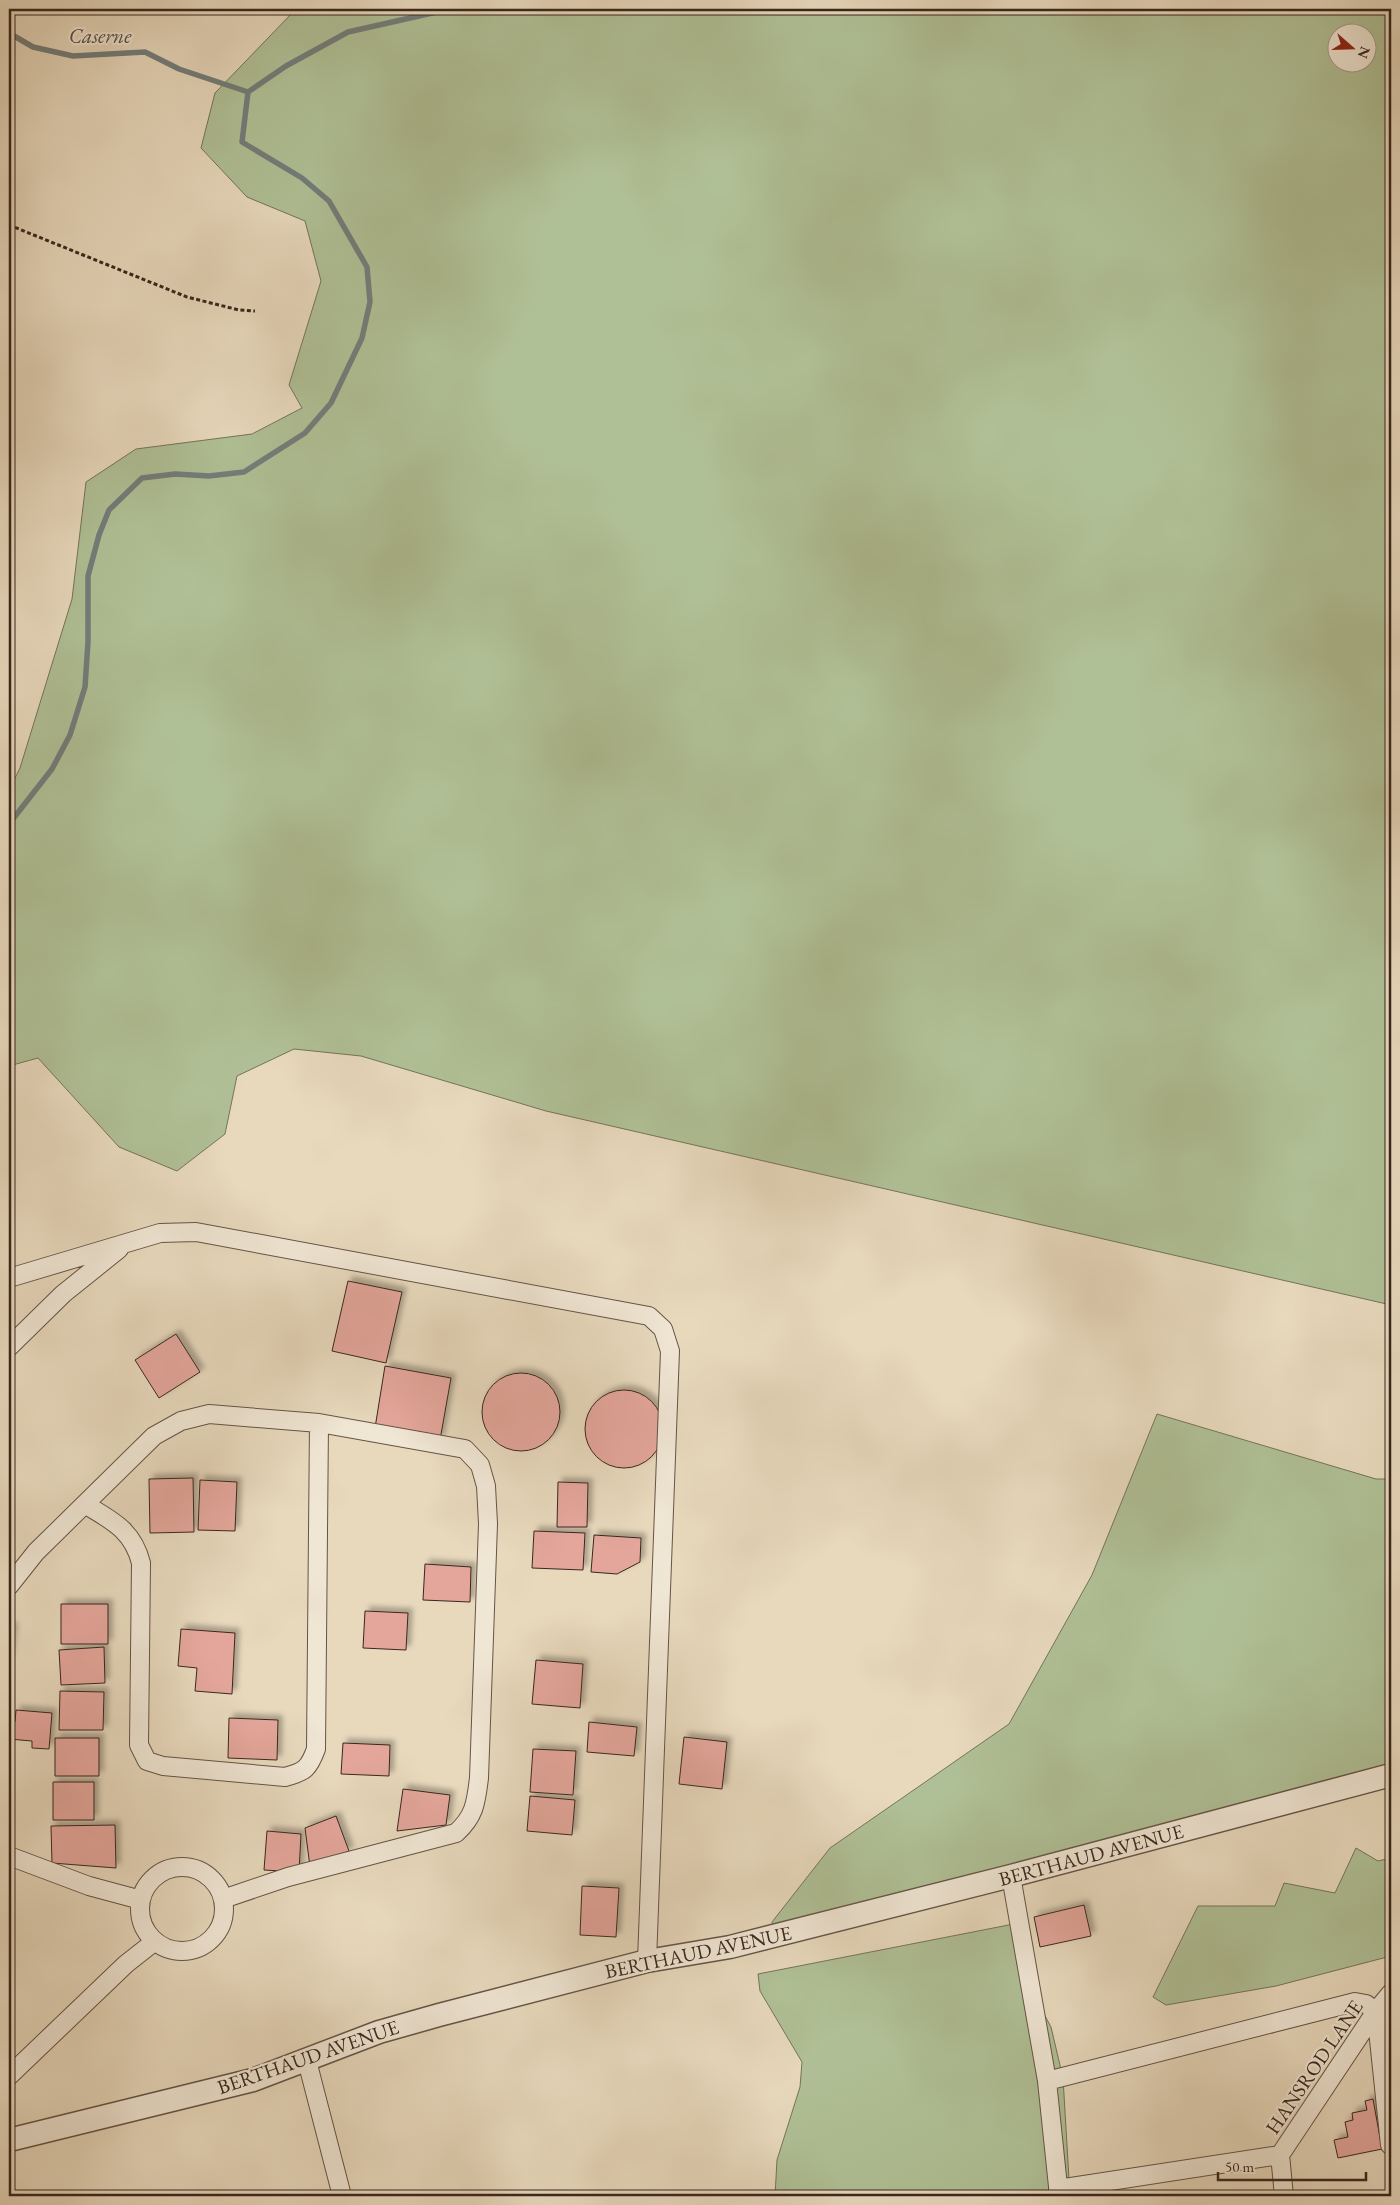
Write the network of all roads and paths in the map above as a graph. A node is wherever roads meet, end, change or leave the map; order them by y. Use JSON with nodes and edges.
{"nodes":[{"id":1,"x":9,"y":224,"type":"edge"},
{"id":2,"x":255,"y":311,"type":"dead end"},
{"id":3,"x":125,"y":1244,"type":"junction"},
{"id":4,"x":9,"y":1278,"type":"edge"},
{"id":5,"x":9,"y":1347,"type":"edge"},
{"id":6,"x":319,"y":1423,"type":"junction"},
{"id":7,"x":86,"y":1505,"type":"junction"},
{"id":8,"x":9,"y":1586,"type":"edge"},
{"id":9,"x":1391,"y":1775,"type":"edge"},
{"id":10,"x":9,"y":1856,"type":"edge"},
{"id":11,"x":1011,"y":1876,"type":"junction"},
{"id":12,"x":223,"y":1898,"type":"junction"},
{"id":13,"x":141,"y":1900,"type":"junction"},
{"id":14,"x":154,"y":1942,"type":"junction"},
{"id":15,"x":647,"y":1961,"type":"junction"},
{"id":16,"x":1391,"y":1993,"type":"edge"},
{"id":17,"x":1376,"y":2011,"type":"junction"},
{"id":18,"x":307,"y":2061,"type":"junction"},
{"id":19,"x":9,"y":2076,"type":"edge"},
{"id":20,"x":1047,"y":2080,"type":"junction"},
{"id":21,"x":9,"y":2140,"type":"edge"},
{"id":22,"x":1391,"y":2148,"type":"edge"},
{"id":23,"x":1280,"y":2156,"type":"junction"},
{"id":24,"x":1059,"y":2193,"type":"edge"},
{"id":25,"x":342,"y":2196,"type":"edge"},
{"id":26,"x":1284,"y":2196,"type":"edge"}],
"edges":[{"from":1,"to":2,"type":"path"},
{"from":3,"to":4,"type":"street"},
{"from":3,"to":5,"type":"street"},
{"from":3,"to":15,"type":"street"},
{"from":6,"to":7,"type":"street"},
{"from":6,"to":7,"type":"street"},
{"from":6,"to":12,"type":"street"},
{"from":7,"to":8,"type":"street"},
{"from":9,"to":11,"type":"street","name":"BERTHAUD AVENUE"},
{"from":10,"to":13,"type":"street"},
{"from":11,"to":15,"type":"street","name":"BERTHAUD AVENUE"},
{"from":11,"to":20,"type":"street"},
{"from":12,"to":13,"type":"street"},
{"from":12,"to":14,"type":"street"},
{"from":13,"to":14,"type":"street"},
{"from":14,"to":19,"type":"street"},
{"from":15,"to":18,"type":"street","name":"BERTHAUD AVENUE"},
{"from":16,"to":17,"type":"street","name":"HANSROD LANE"},
{"from":17,"to":20,"type":"street"},
{"from":17,"to":22,"type":"street"},
{"from":17,"to":23,"type":"street","name":"HANSROD LANE"},
{"from":18,"to":21,"type":"street","name":"BERTHAUD AVENUE"},
{"from":18,"to":25,"type":"street"},
{"from":20,"to":24,"type":"street"},
{"from":23,"to":24,"type":"street"},
{"from":23,"to":26,"type":"street","name":"HANSROD LANE"}]}
